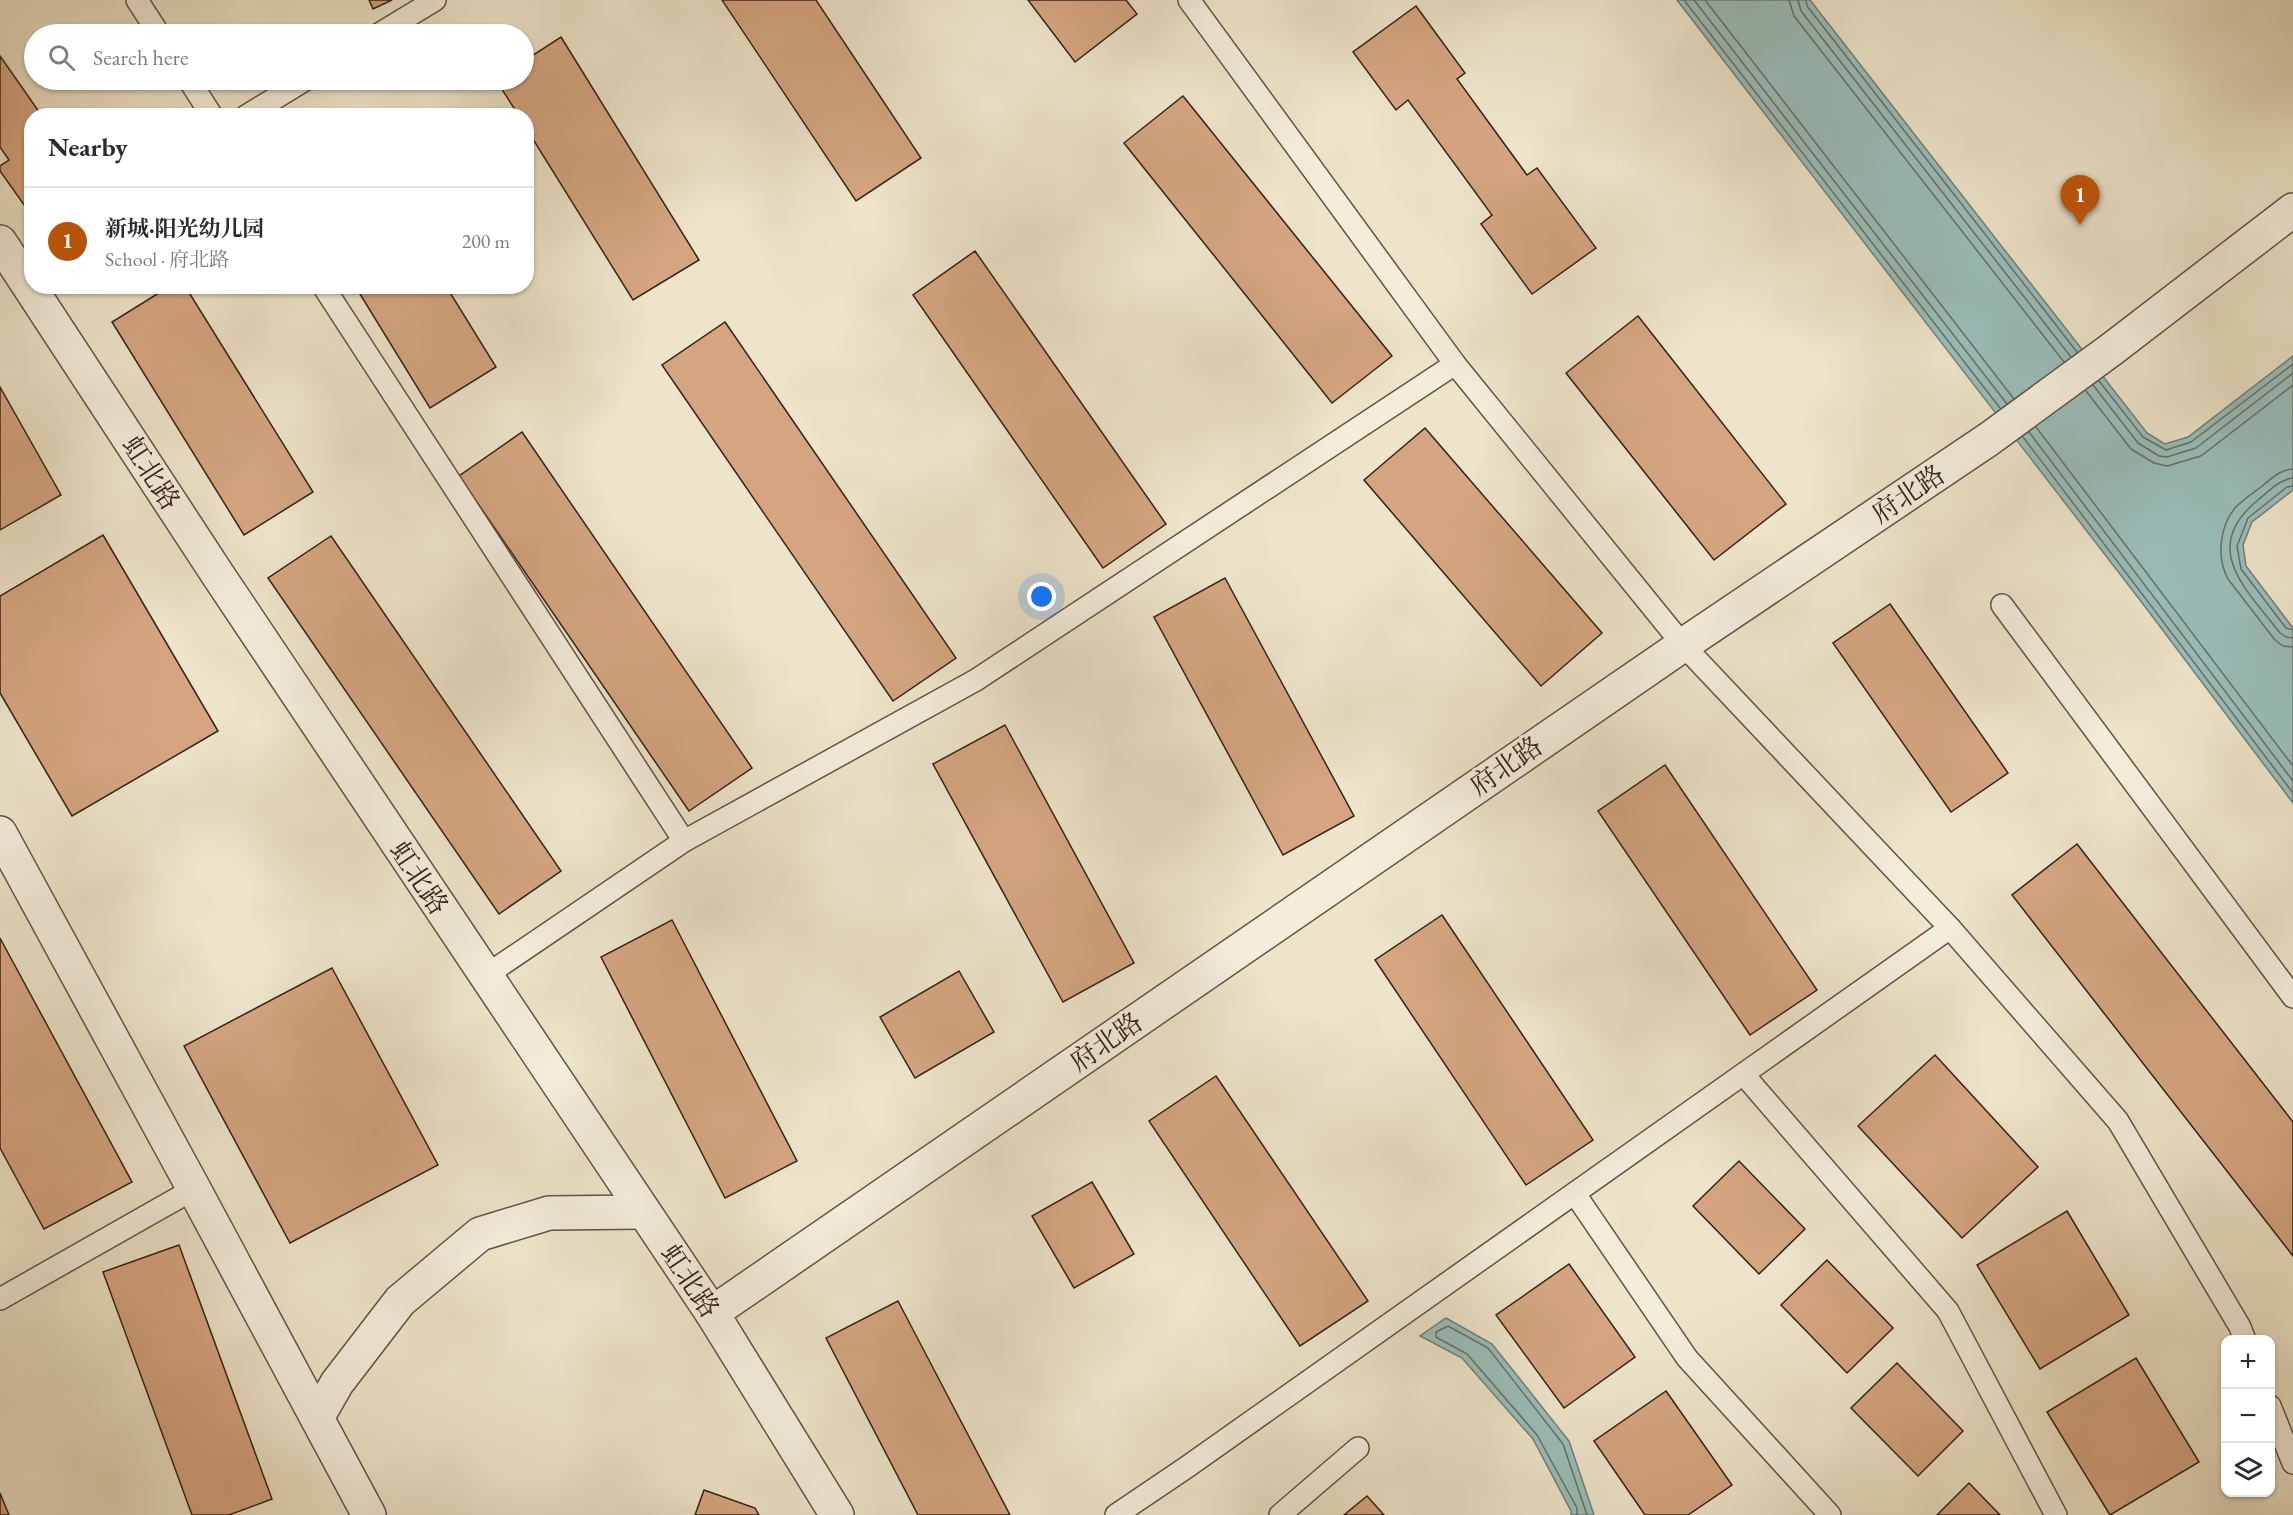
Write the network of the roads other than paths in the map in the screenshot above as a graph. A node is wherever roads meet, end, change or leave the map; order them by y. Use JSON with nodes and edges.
{"nodes":[{"id":1,"x":137,"y":0,"type":"edge"},
{"id":2,"x":435,"y":0,"type":"edge"},
{"id":3,"x":1189,"y":0,"type":"edge"},
{"id":4,"x":153,"y":24,"type":"edge"},
{"id":5,"x":395,"y":24,"type":"edge"},
{"id":6,"x":195,"y":90,"type":"edge"},
{"id":7,"x":289,"y":90,"type":"edge"},
{"id":8,"x":207,"y":108,"type":"edge"},
{"id":9,"x":259,"y":108,"type":"edge"},
{"id":10,"x":2293,"y":210,"type":"edge"},
{"id":11,"x":0,"y":242,"type":"edge"},
{"id":12,"x":24,"y":279,"type":"edge"},
{"id":13,"x":34,"y":294,"type":"edge"},
{"id":14,"x":328,"y":294,"type":"edge"},
{"id":15,"x":1455,"y":364,"type":"junction"},
{"id":16,"x":2002,"y":605,"type":"dead end"},
{"id":17,"x":1683,"y":645,"type":"junction"},
{"id":18,"x":0,"y":833,"type":"edge"},
{"id":19,"x":684,"y":841,"type":"junction"},
{"id":20,"x":1950,"y":928,"type":"junction"},
{"id":21,"x":484,"y":976,"type":"junction"},
{"id":22,"x":2293,"y":997,"type":"edge"},
{"id":23,"x":1744,"y":1075,"type":"junction"},
{"id":24,"x":194,"y":1189,"type":"junction"},
{"id":25,"x":1575,"y":1194,"type":"junction"},
{"id":26,"x":644,"y":1212,"type":"junction"},
{"id":27,"x":0,"y":1299,"type":"edge"},
{"id":28,"x":712,"y":1313,"type":"junction"},
{"id":29,"x":2243,"y":1335,"type":"edge"},
{"id":30,"x":2275,"y":1416,"type":"edge"},
{"id":31,"x":317,"y":1418,"type":"junction"},
{"id":32,"x":1358,"y":1448,"type":"dead end"},
{"id":33,"x":2293,"y":1463,"type":"edge"},
{"id":34,"x":369,"y":1515,"type":"edge"},
{"id":35,"x":837,"y":1515,"type":"edge"},
{"id":36,"x":1116,"y":1515,"type":"edge"},
{"id":37,"x":1281,"y":1515,"type":"edge"},
{"id":38,"x":1830,"y":1515,"type":"edge"},
{"id":39,"x":2056,"y":1515,"type":"edge"}],
"edges":[{"from":1,"to":4,"type":"lane"},
{"from":2,"to":5,"type":"lane"},
{"from":3,"to":15,"type":"lane"},
{"from":6,"to":8,"type":"lane"},
{"from":7,"to":9,"type":"lane"},
{"from":10,"to":17,"type":"street","name":"府北路"},
{"from":11,"to":12,"type":"street","name":"虹北路"},
{"from":13,"to":21,"type":"street","name":"虹北路"},
{"from":14,"to":19,"type":"lane"},
{"from":15,"to":17,"type":"lane"},
{"from":15,"to":19,"type":"lane"},
{"from":16,"to":22,"type":"lane"},
{"from":17,"to":20,"type":"lane"},
{"from":17,"to":28,"type":"street","name":"府北路"},
{"from":18,"to":24,"type":"street"},
{"from":19,"to":21,"type":"lane"},
{"from":20,"to":23,"type":"lane"},
{"from":20,"to":29,"type":"lane"},
{"from":21,"to":26,"type":"street","name":"虹北路"},
{"from":23,"to":25,"type":"lane"},
{"from":23,"to":39,"type":"lane"},
{"from":24,"to":27,"type":"lane"},
{"from":24,"to":31,"type":"street"},
{"from":25,"to":36,"type":"lane"},
{"from":25,"to":38,"type":"lane"},
{"from":26,"to":28,"type":"street","name":"虹北路"},
{"from":26,"to":31,"type":"street"},
{"from":28,"to":35,"type":"street","name":"虹北路"},
{"from":30,"to":33,"type":"lane"},
{"from":31,"to":34,"type":"street"},
{"from":32,"to":37,"type":"lane"}]}
